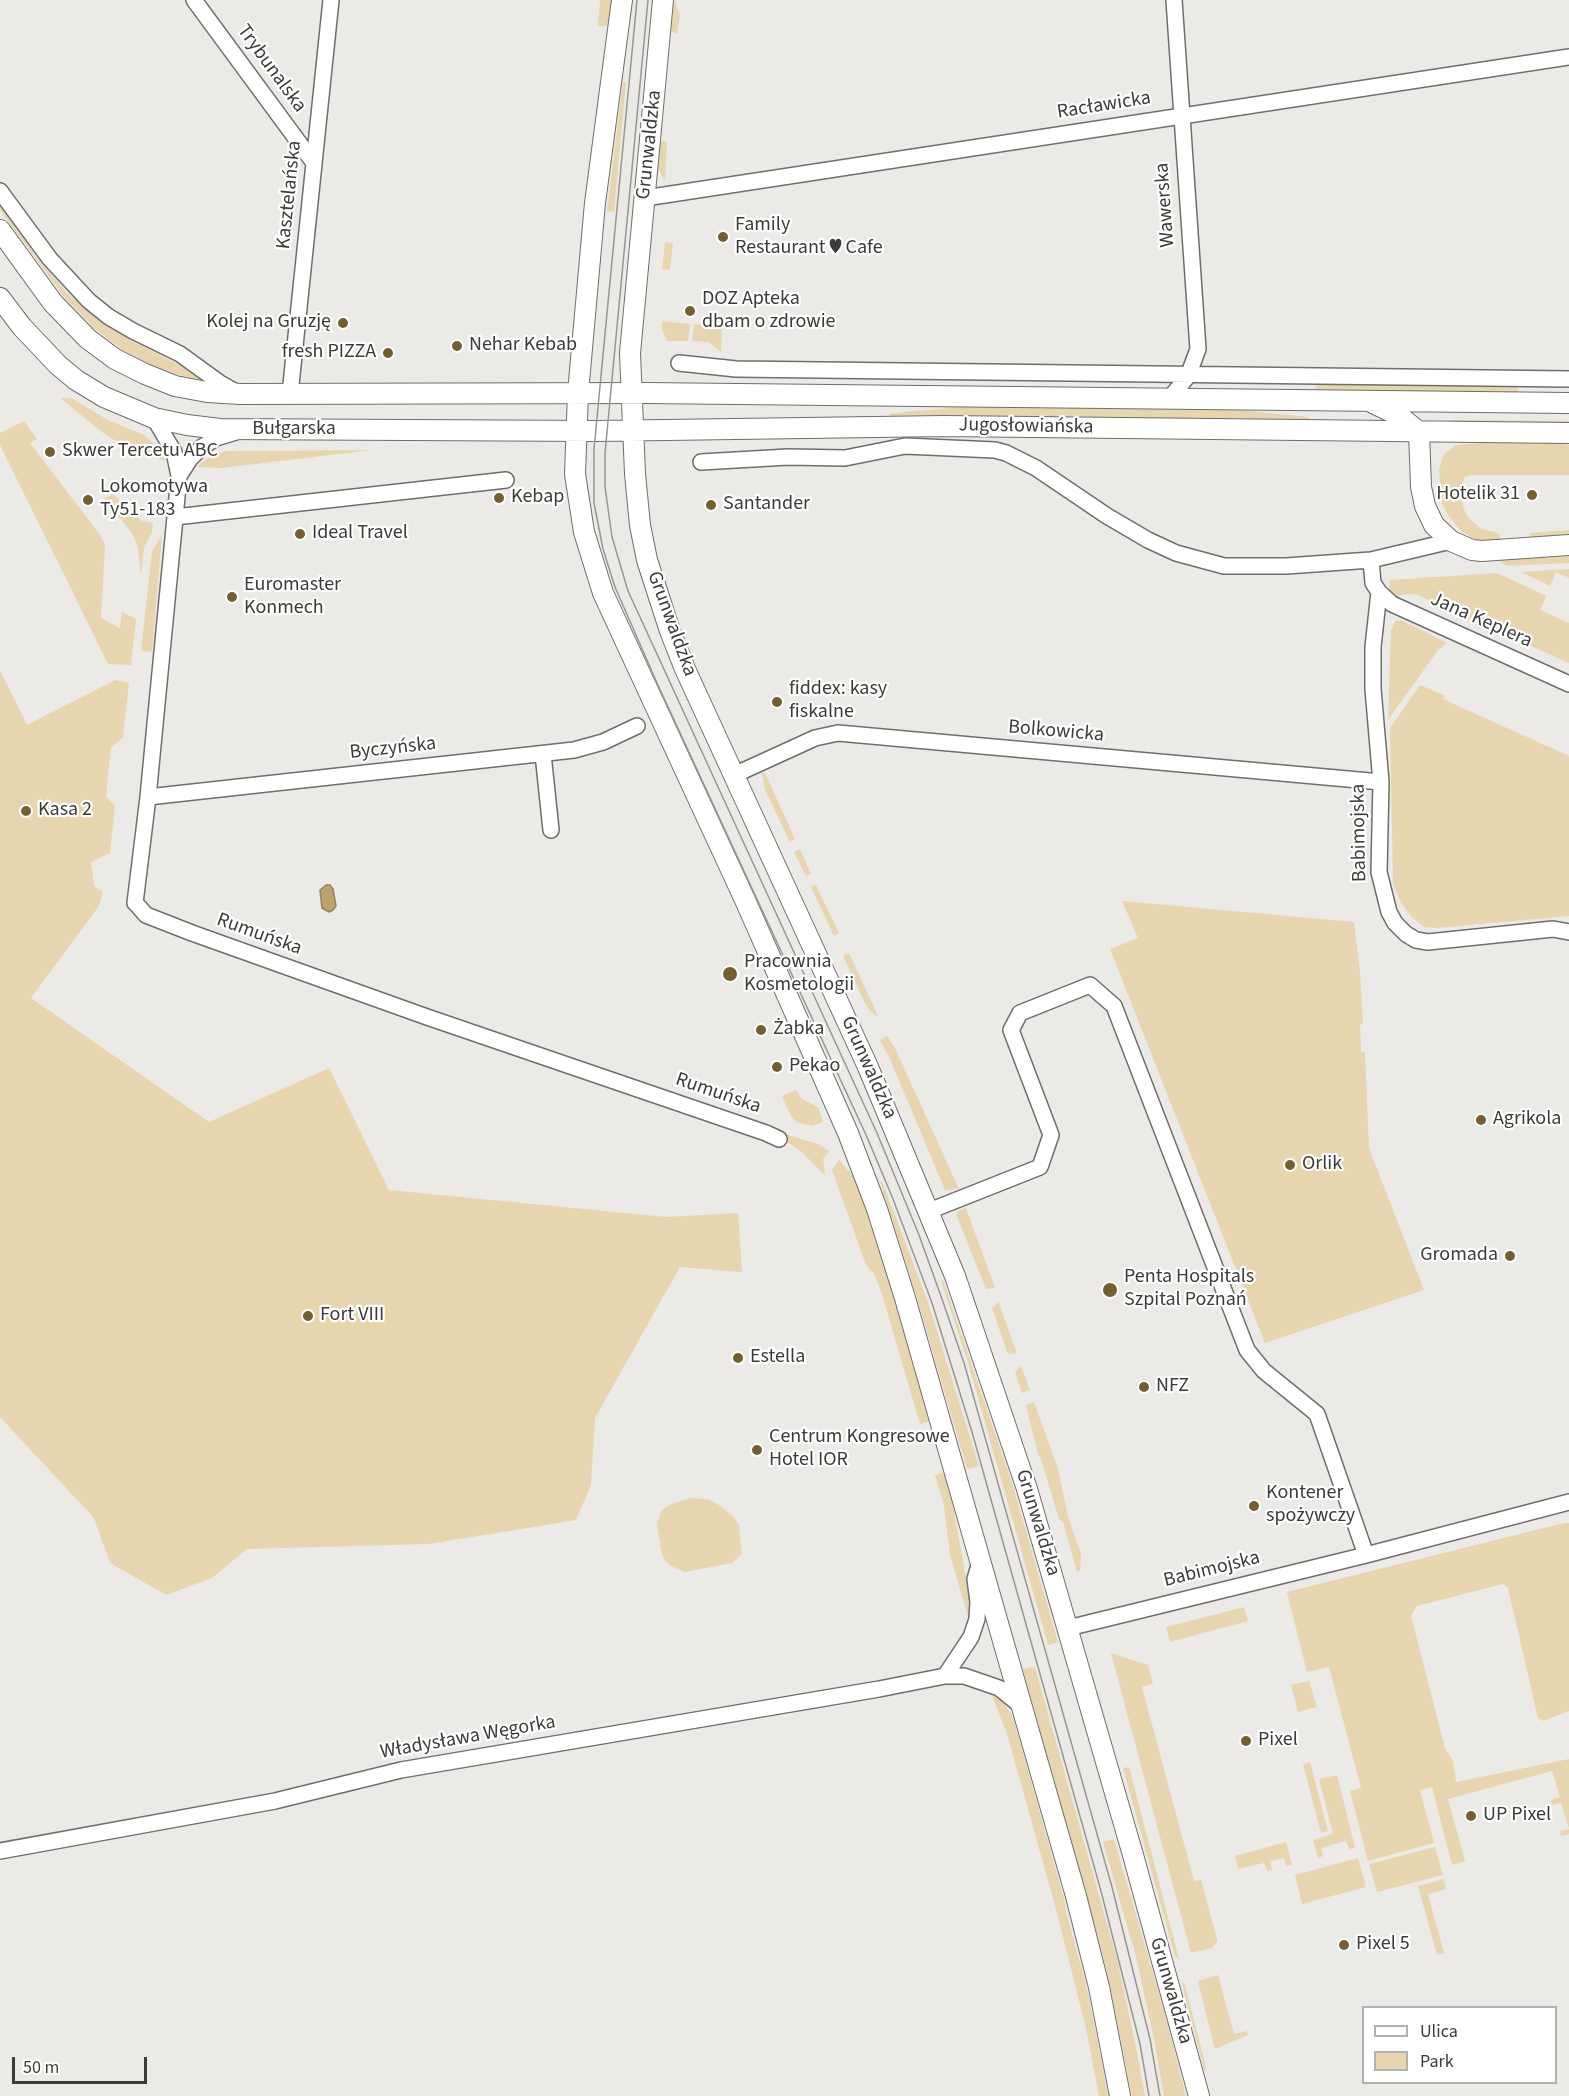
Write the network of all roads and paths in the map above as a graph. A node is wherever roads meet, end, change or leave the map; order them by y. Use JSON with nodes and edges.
{"nodes":[{"id":1,"x":194,"y":0,"type":"edge"},
{"id":2,"x":331,"y":0,"type":"edge"},
{"id":3,"x":622,"y":0,"type":"edge"},
{"id":4,"x":663,"y":0,"type":"edge"},
{"id":5,"x":1174,"y":0,"type":"edge"},
{"id":6,"x":1569,"y":57,"type":"edge"},
{"id":7,"x":1181,"y":116,"type":"junction"},
{"id":8,"x":314,"y":163,"type":"junction"},
{"id":9,"x":0,"y":191,"type":"edge"},
{"id":10,"x":645,"y":198,"type":"junction"},
{"id":11,"x":0,"y":230,"type":"edge"},
{"id":12,"x":0,"y":298,"type":"edge"},
{"id":13,"x":679,"y":363,"type":"dead end"},
{"id":14,"x":1188,"y":376,"type":"junction"},
{"id":15,"x":1569,"y":379,"type":"edge"},
{"id":16,"x":578,"y":393,"type":"junction"},
{"id":17,"x":632,"y":393,"type":"junction"},
{"id":18,"x":241,"y":394,"type":"junction"},
{"id":19,"x":290,"y":394,"type":"junction"},
{"id":20,"x":1169,"y":399,"type":"junction"},
{"id":21,"x":1367,"y":400,"type":"junction"},
{"id":22,"x":1471,"y":402,"type":"junction"},
{"id":23,"x":1569,"y":403,"type":"edge"},
{"id":24,"x":154,"y":418,"type":"junction"},
{"id":25,"x":243,"y":430,"type":"junction"},
{"id":26,"x":634,"y":430,"type":"junction"},
{"id":27,"x":576,"y":431,"type":"junction"},
{"id":28,"x":1419,"y":432,"type":"junction"},
{"id":29,"x":1569,"y":433,"type":"edge"},
{"id":30,"x":701,"y":462,"type":"dead end"},
{"id":31,"x":179,"y":476,"type":"junction"},
{"id":32,"x":506,"y":480,"type":"dead end"},
{"id":33,"x":175,"y":518,"type":"junction"},
{"id":34,"x":1451,"y":541,"type":"junction"},
{"id":35,"x":1569,"y":545,"type":"edge"},
{"id":36,"x":1371,"y":560,"type":"junction"},
{"id":37,"x":1379,"y":592,"type":"junction"},
{"id":38,"x":1569,"y":684,"type":"edge"},
{"id":39,"x":637,"y":726,"type":"dead end"},
{"id":40,"x":543,"y":754,"type":"junction"},
{"id":41,"x":734,"y":775,"type":"junction"},
{"id":42,"x":1381,"y":782,"type":"junction"},
{"id":43,"x":148,"y":797,"type":"junction"},
{"id":44,"x":551,"y":830,"type":"dead end"},
{"id":45,"x":1569,"y":932,"type":"edge"},
{"id":46,"x":779,"y":1139,"type":"dead end"},
{"id":47,"x":929,"y":1211,"type":"junction"},
{"id":48,"x":1569,"y":1502,"type":"edge"},
{"id":49,"x":1366,"y":1555,"type":"junction"},
{"id":50,"x":980,"y":1562,"type":"junction"},
{"id":51,"x":1068,"y":1628,"type":"junction"},
{"id":52,"x":945,"y":1676,"type":"junction"},
{"id":53,"x":1020,"y":1705,"type":"junction"},
{"id":54,"x":0,"y":1851,"type":"edge"},
{"id":55,"x":1120,"y":2096,"type":"edge"},
{"id":56,"x":1199,"y":2096,"type":"edge"}],
"edges":[{"from":1,"to":8,"type":"street","name":"Trybunalska"},
{"from":2,"to":8,"type":"street","name":"Kasztelańska"},
{"from":3,"to":16,"type":"street"},
{"from":4,"to":10,"type":"street","name":"Grunwaldzka"},
{"from":5,"to":7,"type":"street","name":"Wawerska"},
{"from":6,"to":7,"type":"street","name":"Racławicka"},
{"from":7,"to":10,"type":"street","name":"Racławicka"},
{"from":7,"to":14,"type":"street","name":"Wawerska"},
{"from":8,"to":19,"type":"street","name":"Kasztelańska"},
{"from":9,"to":18,"type":"street","name":"Bułgarska"},
{"from":10,"to":17,"type":"street","name":"Grunwaldzka"},
{"from":11,"to":18,"type":"street","name":"Bułgarska"},
{"from":12,"to":24,"type":"street","name":"Bułgarska"},
{"from":13,"to":14,"type":"street"},
{"from":14,"to":15,"type":"street"},
{"from":14,"to":20,"type":"street","name":"Wawerska"},
{"from":16,"to":17,"type":"street","name":"Bułgarska"},
{"from":16,"to":19,"type":"street","name":"Bułgarska"},
{"from":16,"to":27,"type":"street"},
{"from":17,"to":20,"type":"street","name":"Jugosłowiańska"},
{"from":17,"to":26,"type":"street","name":"Grunwaldzka"},
{"from":18,"to":19,"type":"street","name":"Bułgarska"},
{"from":20,"to":21,"type":"street","name":"Jugosłowiańska"},
{"from":21,"to":22,"type":"street","name":"Jugosłowiańska"},
{"from":21,"to":28,"type":"street","name":"Jugosłowiańska"},
{"from":22,"to":23,"type":"street","name":"Jugosłowiańska"},
{"from":22,"to":28,"type":"street","name":"Jugosłowiańska"},
{"from":24,"to":25,"type":"street","name":"Bułgarska"},
{"from":24,"to":31,"type":"street","name":"Rumuńska"},
{"from":25,"to":27,"type":"street","name":"Bułgarska"},
{"from":25,"to":31,"type":"street"},
{"from":26,"to":27,"type":"street","name":"Bułgarska"},
{"from":26,"to":28,"type":"street","name":"Jugosłowiańska"},
{"from":26,"to":41,"type":"street","name":"Grunwaldzka"},
{"from":27,"to":50,"type":"street"},
{"from":28,"to":29,"type":"street","name":"Jugosłowiańska"},
{"from":28,"to":34,"type":"street"},
{"from":30,"to":36,"type":"street","name":"Jugosłowiańska"},
{"from":31,"to":33,"type":"street","name":"Rumuńska"},
{"from":32,"to":33,"type":"street"},
{"from":33,"to":43,"type":"street","name":"Rumuńska"},
{"from":34,"to":35,"type":"street"},
{"from":34,"to":36,"type":"street","name":"Jugosłowiańska"},
{"from":36,"to":37,"type":"street","name":"Babimojska"},
{"from":37,"to":38,"type":"street","name":"Jana Keplera"},
{"from":37,"to":42,"type":"street","name":"Babimojska"},
{"from":39,"to":40,"type":"street","name":"Byczyńska"},
{"from":40,"to":43,"type":"street","name":"Byczyńska"},
{"from":40,"to":44,"type":"street"},
{"from":41,"to":42,"type":"street","name":"Bolkowicka"},
{"from":41,"to":47,"type":"street","name":"Grunwaldzka"},
{"from":42,"to":45,"type":"street","name":"Babimojska"},
{"from":43,"to":46,"type":"street","name":"Rumuńska"},
{"from":47,"to":49,"type":"street"},
{"from":47,"to":51,"type":"street","name":"Grunwaldzka"},
{"from":48,"to":49,"type":"street","name":"Babimojska"},
{"from":49,"to":51,"type":"street","name":"Babimojska"},
{"from":50,"to":52,"type":"street"},
{"from":50,"to":53,"type":"street"},
{"from":51,"to":56,"type":"street","name":"Grunwaldzka"},
{"from":52,"to":53,"type":"street","name":"Władysława Węgorka"},
{"from":52,"to":54,"type":"street","name":"Władysława Węgorka"},
{"from":53,"to":55,"type":"street"}]}
